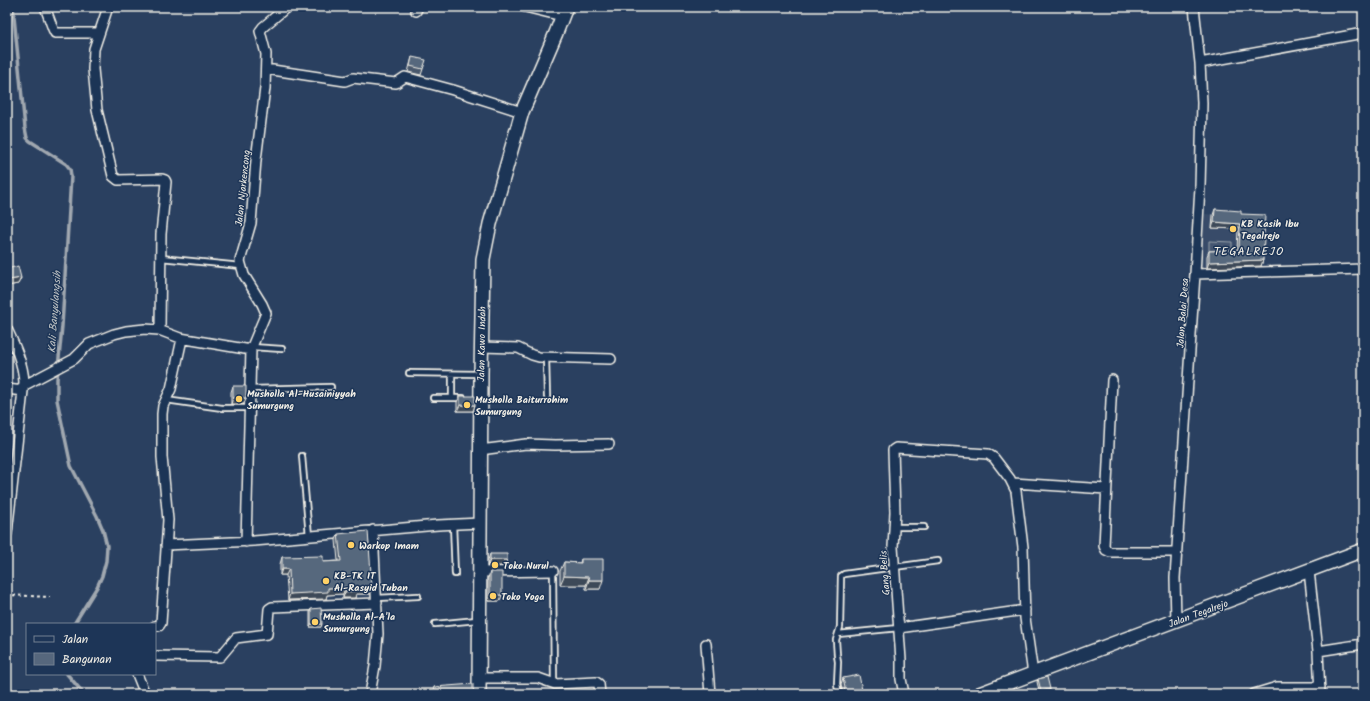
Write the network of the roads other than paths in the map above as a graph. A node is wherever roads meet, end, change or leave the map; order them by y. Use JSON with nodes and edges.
{"nodes":[{"id":1,"x":45,"y":7,"type":"edge"},
{"id":2,"x":108,"y":7,"type":"edge"},
{"id":3,"x":286,"y":7,"type":"edge"},
{"id":4,"x":525,"y":7,"type":"edge"},
{"id":5,"x":1194,"y":7,"type":"edge"},
{"id":6,"x":564,"y":11,"type":"edge"},
{"id":7,"x":99,"y":33,"type":"junction"},
{"id":8,"x":1363,"y":34,"type":"edge"},
{"id":9,"x":1200,"y":63,"type":"junction"},
{"id":10,"x":266,"y":69,"type":"junction"},
{"id":11,"x":522,"y":112,"type":"junction"},
{"id":12,"x":160,"y":258,"type":"junction"},
{"id":13,"x":241,"y":266,"type":"junction"},
{"id":14,"x":1363,"y":269,"type":"edge"},
{"id":15,"x":1195,"y":274,"type":"junction"},
{"id":16,"x":7,"y":329,"type":"edge"},
{"id":17,"x":160,"y":330,"type":"junction"},
{"id":18,"x":182,"y":339,"type":"junction"},
{"id":19,"x":481,"y":347,"type":"junction"},
{"id":20,"x":251,"y":348,"type":"junction"},
{"id":21,"x":282,"y":350,"type":"dead end"},
{"id":22,"x":546,"y":357,"type":"junction"},
{"id":23,"x":610,"y":359,"type":"dead end"},
{"id":24,"x":409,"y":373,"type":"dead end"},
{"id":25,"x":452,"y":374,"type":"junction"},
{"id":26,"x":481,"y":374,"type":"junction"},
{"id":27,"x":1112,"y":380,"type":"dead end"},
{"id":28,"x":331,"y":387,"type":"dead end"},
{"id":29,"x":23,"y":388,"type":"junction"},
{"id":30,"x":250,"y":388,"type":"junction"},
{"id":31,"x":7,"y":389,"type":"edge"},
{"id":32,"x":547,"y":397,"type":"dead end"},
{"id":33,"x":433,"y":398,"type":"dead end"},
{"id":34,"x":452,"y":398,"type":"junction"},
{"id":35,"x":466,"y":398,"type":"edge"},
{"id":36,"x":166,"y":400,"type":"junction"},
{"id":37,"x":249,"y":408,"type":"junction"},
{"id":38,"x":609,"y":444,"type":"dead end"},
{"id":39,"x":480,"y":450,"type":"junction"},
{"id":40,"x":302,"y":456,"type":"dead end"},
{"id":41,"x":1012,"y":483,"type":"junction"},
{"id":42,"x":1106,"y":489,"type":"junction"},
{"id":43,"x":453,"y":524,"type":"junction"},
{"id":44,"x":480,"y":524,"type":"junction"},
{"id":45,"x":894,"y":527,"type":"junction"},
{"id":46,"x":924,"y":527,"type":"dead end"},
{"id":47,"x":373,"y":530,"type":"junction"},
{"id":48,"x":7,"y":533,"type":"edge"},
{"id":49,"x":308,"y":536,"type":"junction"},
{"id":50,"x":246,"y":542,"type":"junction"},
{"id":51,"x":166,"y":545,"type":"junction"},
{"id":52,"x":1363,"y":550,"type":"edge"},
{"id":53,"x":1176,"y":552,"type":"junction"},
{"id":54,"x":938,"y":561,"type":"dead end"},
{"id":55,"x":894,"y":568,"type":"junction"},
{"id":56,"x":553,"y":571,"type":"joint"},
{"id":57,"x":1309,"y":571,"type":"junction"},
{"id":58,"x":480,"y":572,"type":"junction"},
{"id":59,"x":455,"y":574,"type":"dead end"},
{"id":60,"x":418,"y":596,"type":"dead end"},
{"id":61,"x":377,"y":601,"type":"junction"},
{"id":62,"x":1025,"y":610,"type":"junction"},
{"id":63,"x":479,"y":620,"type":"junction"},
{"id":64,"x":1176,"y":621,"type":"junction"},
{"id":65,"x":435,"y":624,"type":"dead end"},
{"id":66,"x":156,"y":626,"type":"edge"},
{"id":67,"x":899,"y":628,"type":"junction"},
{"id":68,"x":838,"y":634,"type":"junction"},
{"id":69,"x":706,"y":644,"type":"dead end"},
{"id":70,"x":1363,"y":644,"type":"edge"},
{"id":71,"x":1318,"y":651,"type":"junction"},
{"id":72,"x":156,"y":656,"type":"edge"},
{"id":73,"x":1033,"y":674,"type":"junction"},
{"id":74,"x":137,"y":675,"type":"edge"},
{"id":75,"x":479,"y":678,"type":"junction"},
{"id":76,"x":554,"y":684,"type":"junction"},
{"id":77,"x":1320,"y":691,"type":"edge"},
{"id":78,"x":145,"y":694,"type":"edge"},
{"id":79,"x":370,"y":694,"type":"edge"},
{"id":80,"x":479,"y":694,"type":"edge"},
{"id":81,"x":600,"y":694,"type":"edge"},
{"id":82,"x":710,"y":694,"type":"edge"},
{"id":83,"x":839,"y":694,"type":"edge"},
{"id":84,"x":904,"y":694,"type":"edge"},
{"id":85,"x":979,"y":694,"type":"edge"},
{"id":86,"x":1254,"y":694,"type":"edge"}],
"edges":[{"from":1,"to":7,"type":"street"},
{"from":2,"to":7,"type":"street"},
{"from":3,"to":10,"type":"street","name":"Jalan Njarkencong"},
{"from":4,"to":6,"type":"street"},
{"from":5,"to":9,"type":"street","name":"Jalan Balai Desa"},
{"from":6,"to":11,"type":"street","name":"Jalan Kawo Indah"},
{"from":7,"to":12,"type":"street"},
{"from":8,"to":9,"type":"street"},
{"from":9,"to":15,"type":"street","name":"Jalan Balai Desa"},
{"from":10,"to":11,"type":"street"},
{"from":10,"to":13,"type":"street","name":"Jalan Njarkencong"},
{"from":11,"to":19,"type":"street","name":"Jalan Kawo Indah"},
{"from":12,"to":13,"type":"lane"},
{"from":12,"to":17,"type":"street"},
{"from":13,"to":20,"type":"street"},
{"from":14,"to":15,"type":"street"},
{"from":15,"to":53,"type":"street","name":"Jalan Balai Desa"},
{"from":16,"to":29,"type":"street"},
{"from":17,"to":18,"type":"street"},
{"from":17,"to":29,"type":"street"},
{"from":18,"to":20,"type":"street"},
{"from":18,"to":36,"type":"street"},
{"from":19,"to":22,"type":"street"},
{"from":19,"to":26,"type":"street","name":"Jalan Kawo Indah"},
{"from":20,"to":21,"type":"lane"},
{"from":20,"to":30,"type":"street"},
{"from":22,"to":23,"type":"street"},
{"from":22,"to":32,"type":"lane"},
{"from":24,"to":25,"type":"lane"},
{"from":25,"to":26,"type":"lane"},
{"from":25,"to":34,"type":"lane"},
{"from":26,"to":39,"type":"street","name":"Jalan Kawo Indah"},
{"from":27,"to":42,"type":"street"},
{"from":28,"to":30,"type":"lane"},
{"from":29,"to":31,"type":"street"},
{"from":29,"to":48,"type":"street"},
{"from":30,"to":37,"type":"street"},
{"from":33,"to":34,"type":"lane"},
{"from":34,"to":35,"type":"lane"},
{"from":36,"to":37,"type":"lane"},
{"from":36,"to":51,"type":"street"},
{"from":37,"to":50,"type":"street"},
{"from":38,"to":39,"type":"street"},
{"from":39,"to":44,"type":"street","name":"Jalan Kawo Indah"},
{"from":40,"to":49,"type":"lane"},
{"from":41,"to":42,"type":"street"},
{"from":41,"to":45,"type":"street","name":"Gang Belis"},
{"from":41,"to":62,"type":"street"},
{"from":42,"to":53,"type":"street"},
{"from":43,"to":44,"type":"street"},
{"from":43,"to":47,"type":"street"},
{"from":43,"to":59,"type":"lane"},
{"from":44,"to":58,"type":"street","name":"Jalan Kawo Indah"},
{"from":45,"to":46,"type":"lane"},
{"from":45,"to":55,"type":"street","name":"Gang Belis"},
{"from":47,"to":49,"type":"street"},
{"from":47,"to":61,"type":"street"},
{"from":49,"to":50,"type":"street"},
{"from":50,"to":51,"type":"street"},
{"from":51,"to":66,"type":"street"},
{"from":52,"to":57,"type":"street","name":"Jalan Tegalrejo"},
{"from":53,"to":64,"type":"street","name":"Jalan Balai Desa"},
{"from":54,"to":55,"type":"lane"},
{"from":55,"to":67,"type":"street","name":"Gang Belis"},
{"from":55,"to":68,"type":"lane"},
{"from":56,"to":58,"type":"street"},
{"from":56,"to":76,"type":"lane"},
{"from":57,"to":64,"type":"street","name":"Jalan Tegalrejo"},
{"from":57,"to":71,"type":"street"},
{"from":58,"to":63,"type":"street","name":"Jalan Kawo Indah"},
{"from":60,"to":61,"type":"lane"},
{"from":61,"to":72,"type":"street"},
{"from":61,"to":79,"type":"street"},
{"from":62,"to":67,"type":"street"},
{"from":62,"to":73,"type":"street"},
{"from":63,"to":65,"type":"lane"},
{"from":63,"to":75,"type":"street","name":"Jalan Kawo Indah"},
{"from":64,"to":73,"type":"street","name":"Jalan Tegalrejo"},
{"from":67,"to":68,"type":"lane"},
{"from":67,"to":84,"type":"street","name":"Gang Belis"},
{"from":68,"to":83,"type":"lane"},
{"from":69,"to":82,"type":"street"},
{"from":70,"to":71,"type":"street"},
{"from":71,"to":77,"type":"street"},
{"from":73,"to":85,"type":"street","name":"Jalan Tegalrejo"},
{"from":74,"to":78,"type":"street"},
{"from":75,"to":76,"type":"street"},
{"from":75,"to":80,"type":"street","name":"Jalan Kawo Indah"},
{"from":76,"to":81,"type":"street"},
{"from":77,"to":86,"type":"street"}]}
